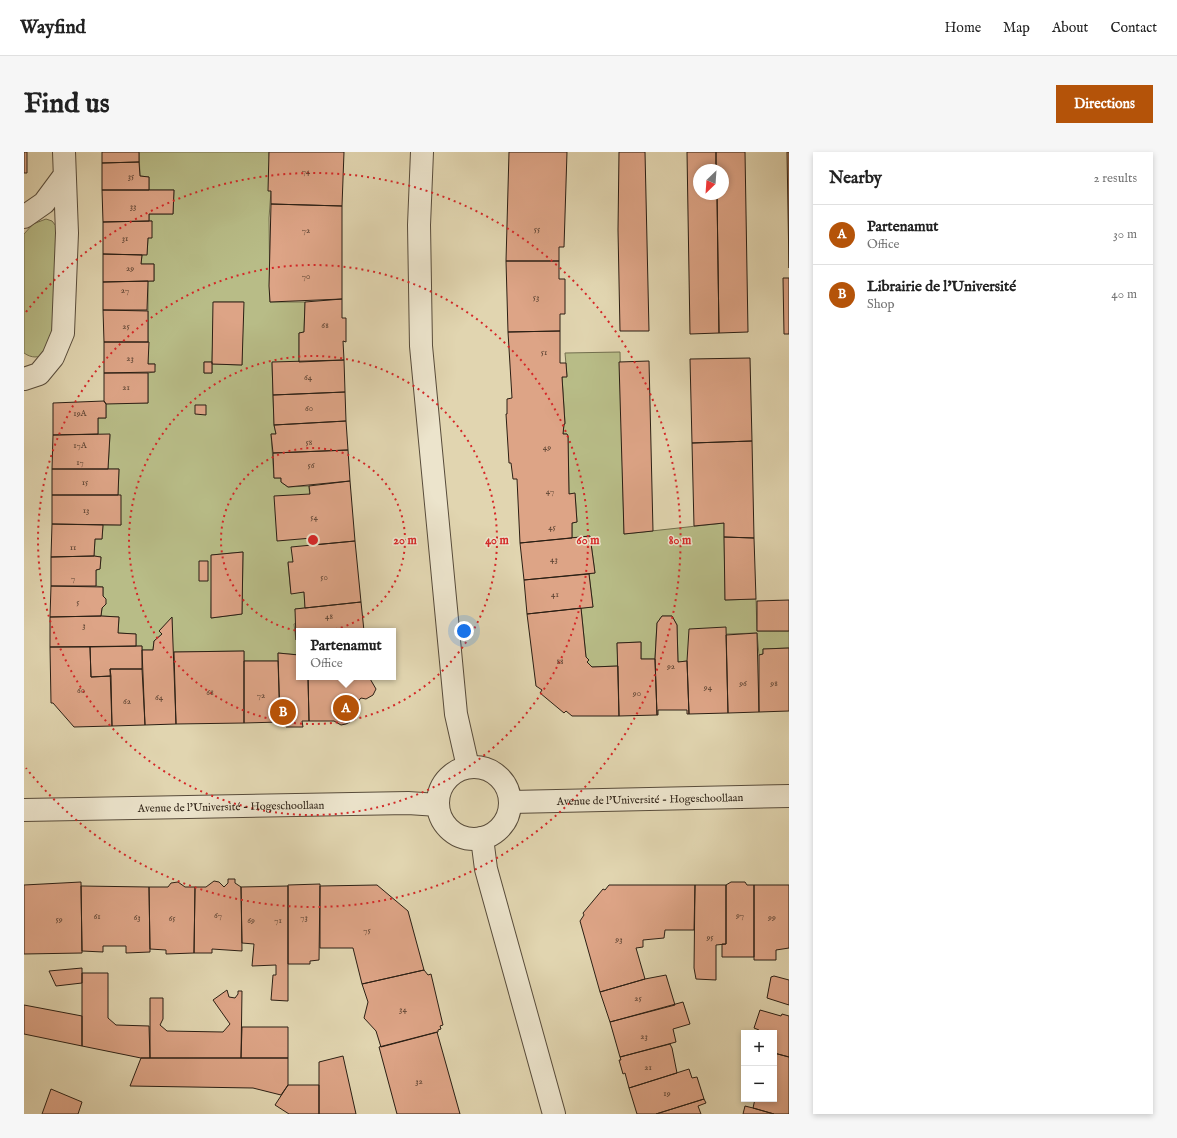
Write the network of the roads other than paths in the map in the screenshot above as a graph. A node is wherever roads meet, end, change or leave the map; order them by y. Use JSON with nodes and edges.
{"nodes":[{"id":1,"x":64,"y":152,"type":"edge"},
{"id":2,"x":422,"y":152,"type":"edge"},
{"id":3,"x":64,"y":176,"type":"junction"},
{"id":4,"x":24,"y":217,"type":"edge"},
{"id":5,"x":24,"y":379,"type":"edge"},
{"id":6,"x":468,"y":767,"type":"junction"},
{"id":7,"x":789,"y":796,"type":"edge"},
{"id":8,"x":511,"y":802,"type":"junction"},
{"id":9,"x":438,"y":805,"type":"junction"},
{"id":10,"x":24,"y":810,"type":"edge"},
{"id":11,"x":482,"y":838,"type":"junction"},
{"id":12,"x":554,"y":1114,"type":"edge"}],
"edges":[{"from":1,"to":3,"type":"street"},
{"from":2,"to":6,"type":"street"},
{"from":3,"to":4,"type":"street"},
{"from":3,"to":5,"type":"street"},
{"from":6,"to":8,"type":"street"},
{"from":6,"to":9,"type":"street"},
{"from":7,"to":8,"type":"street","name":"Avenue de l'Université - Hogeschoollaan"},
{"from":8,"to":11,"type":"street"},
{"from":9,"to":10,"type":"street","name":"Avenue de l'Université - Hogeschoollaan"},
{"from":9,"to":11,"type":"street"},
{"from":11,"to":12,"type":"street"}]}
